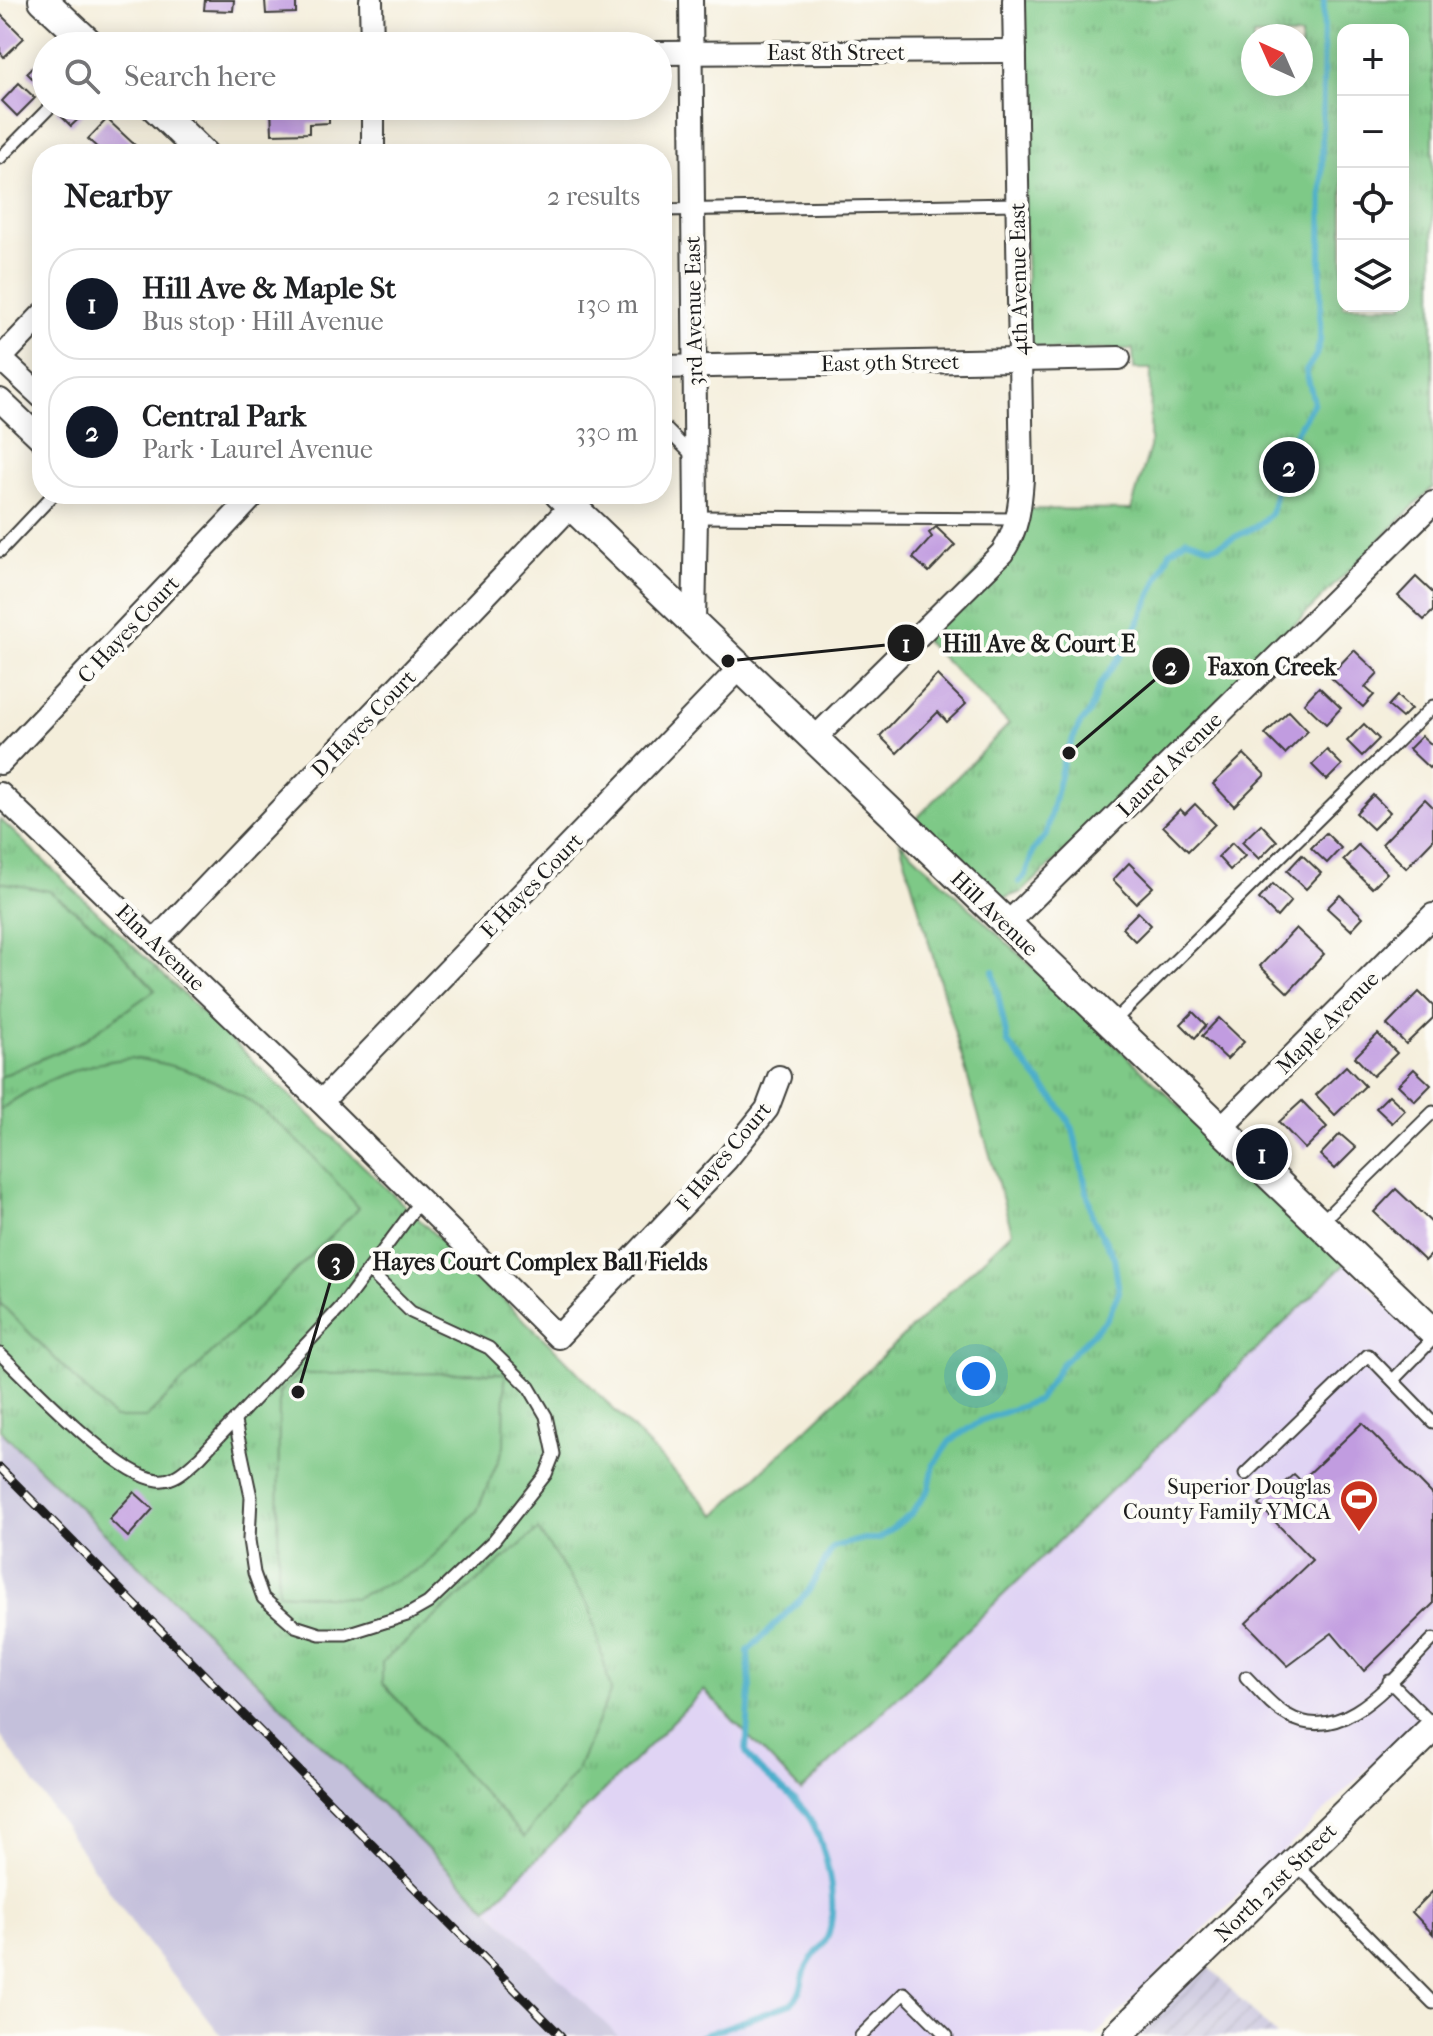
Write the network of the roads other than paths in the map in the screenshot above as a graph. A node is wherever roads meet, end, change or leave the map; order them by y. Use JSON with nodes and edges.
{"nodes":[{"id":1,"x":43,"y":0,"type":"edge"},
{"id":2,"x":371,"y":0,"type":"edge"},
{"id":3,"x":691,"y":0,"type":"edge"},
{"id":4,"x":1014,"y":0,"type":"edge"},
{"id":5,"x":77,"y":32,"type":"edge"},
{"id":6,"x":372,"y":32,"type":"edge"},
{"id":7,"x":1015,"y":51,"type":"junction"},
{"id":8,"x":692,"y":52,"type":"junction"},
{"id":9,"x":672,"y":53,"type":"edge"},
{"id":10,"x":37,"y":120,"type":"edge"},
{"id":11,"x":167,"y":120,"type":"edge"},
{"id":12,"x":373,"y":120,"type":"edge"},
{"id":13,"x":190,"y":144,"type":"edge"},
{"id":14,"x":373,"y":144,"type":"edge"},
{"id":15,"x":0,"y":158,"type":"edge"},
{"id":16,"x":1017,"y":204,"type":"junction"},
{"id":17,"x":672,"y":210,"type":"edge"},
{"id":18,"x":692,"y":210,"type":"junction"},
{"id":19,"x":32,"y":325,"type":"edge"},
{"id":20,"x":1119,"y":358,"type":"dead end"},
{"id":21,"x":0,"y":359,"type":"edge"},
{"id":22,"x":1019,"y":359,"type":"junction"},
{"id":23,"x":693,"y":366,"type":"junction"},
{"id":24,"x":672,"y":367,"type":"edge"},
{"id":25,"x":32,"y":388,"type":"edge"},
{"id":26,"x":0,"y":400,"type":"edge"},
{"id":27,"x":32,"y":430,"type":"edge"},
{"id":28,"x":672,"y":435,"type":"edge"},
{"id":29,"x":696,"y":458,"type":"junction"},
{"id":30,"x":45,"y":504,"type":"edge"},
{"id":31,"x":246,"y":504,"type":"edge"},
{"id":32,"x":561,"y":504,"type":"edge"},
{"id":33,"x":569,"y":504,"type":"edge"},
{"id":34,"x":1432,"y":506,"type":"edge"},
{"id":35,"x":696,"y":517,"type":"junction"},
{"id":36,"x":1019,"y":519,"type":"junction"},
{"id":37,"x":0,"y":551,"type":"edge"},
{"id":38,"x":694,"y":623,"type":"junction"},
{"id":39,"x":740,"y":668,"type":"junction"},
{"id":40,"x":1433,"y":706,"type":"edge"},
{"id":41,"x":813,"y":740,"type":"junction"},
{"id":42,"x":0,"y":763,"type":"edge"},
{"id":43,"x":0,"y":794,"type":"edge"},
{"id":44,"x":1433,"y":915,"type":"edge"},
{"id":45,"x":1007,"y":924,"type":"junction"},
{"id":46,"x":155,"y":941,"type":"junction"},
{"id":47,"x":1111,"y":1025,"type":"junction"},
{"id":48,"x":779,"y":1077,"type":"dead end"},
{"id":49,"x":321,"y":1102,"type":"junction"},
{"id":50,"x":1433,"y":1112,"type":"edge"},
{"id":51,"x":1221,"y":1128,"type":"junction"},
{"id":52,"x":420,"y":1201,"type":"junction"},
{"id":53,"x":1320,"y":1223,"type":"junction"},
{"id":54,"x":369,"y":1271,"type":"junction"},
{"id":55,"x":1432,"y":1330,"type":"edge"},
{"id":56,"x":0,"y":1354,"type":"edge"},
{"id":57,"x":1393,"y":1380,"type":"junction"},
{"id":58,"x":235,"y":1422,"type":"junction"},
{"id":59,"x":1433,"y":1422,"type":"edge"},
{"id":60,"x":1245,"y":1474,"type":"dead end"},
{"id":61,"x":1433,"y":1639,"type":"edge"},
{"id":62,"x":1246,"y":1677,"type":"dead end"},
{"id":63,"x":1389,"y":1681,"type":"junction"},
{"id":64,"x":1433,"y":1726,"type":"edge"},
{"id":65,"x":1295,"y":1862,"type":"junction"},
{"id":66,"x":1433,"y":2003,"type":"edge"},
{"id":67,"x":861,"y":2036,"type":"edge"},
{"id":68,"x":947,"y":2036,"type":"edge"},
{"id":69,"x":1117,"y":2036,"type":"edge"}],
"edges":[{"from":1,"to":5,"type":"street"},
{"from":2,"to":6,"type":"street"},
{"from":3,"to":8,"type":"street","name":"3rd Avenue East"},
{"from":4,"to":7,"type":"street","name":"4th Avenue East"},
{"from":7,"to":8,"type":"street","name":"East 8th Street"},
{"from":7,"to":16,"type":"street","name":"4th Avenue East"},
{"from":8,"to":9,"type":"street","name":"East 8th Street"},
{"from":8,"to":18,"type":"street","name":"3rd Avenue East"},
{"from":10,"to":15,"type":"lane"},
{"from":11,"to":13,"type":"street"},
{"from":12,"to":14,"type":"street"},
{"from":16,"to":18,"type":"lane"},
{"from":16,"to":22,"type":"street","name":"4th Avenue East"},
{"from":17,"to":18,"type":"lane"},
{"from":18,"to":23,"type":"street","name":"3rd Avenue East"},
{"from":19,"to":21,"type":"street"},
{"from":20,"to":22,"type":"street","name":"East 9th Street"},
{"from":21,"to":25,"type":"street"},
{"from":22,"to":23,"type":"street","name":"East 9th Street"},
{"from":22,"to":36,"type":"street","name":"4th Avenue East"},
{"from":23,"to":24,"type":"street","name":"East 9th Street"},
{"from":23,"to":29,"type":"street","name":"3rd Avenue East"},
{"from":26,"to":27,"type":"street"},
{"from":28,"to":29,"type":"lane"},
{"from":29,"to":35,"type":"street","name":"3rd Avenue East"},
{"from":30,"to":37,"type":"lane"},
{"from":31,"to":42,"type":"street","name":"C Hayes Court"},
{"from":32,"to":46,"type":"street","name":"D Hayes Court"},
{"from":33,"to":38,"type":"street","name":"Hill Avenue"},
{"from":34,"to":45,"type":"street","name":"Laurel Avenue"},
{"from":35,"to":36,"type":"lane"},
{"from":35,"to":38,"type":"street","name":"3rd Avenue East"},
{"from":36,"to":41,"type":"street","name":"4th Avenue East"},
{"from":38,"to":39,"type":"street","name":"Hill Avenue"},
{"from":39,"to":41,"type":"street","name":"Hill Avenue"},
{"from":39,"to":49,"type":"street","name":"E Hayes Court"},
{"from":40,"to":47,"type":"lane"},
{"from":41,"to":45,"type":"street","name":"Hill Avenue"},
{"from":43,"to":46,"type":"street","name":"Elm Avenue"},
{"from":44,"to":51,"type":"street","name":"Maple Avenue"},
{"from":45,"to":47,"type":"street","name":"Hill Avenue"},
{"from":46,"to":49,"type":"street","name":"Elm Avenue"},
{"from":47,"to":51,"type":"street","name":"Hill Avenue"},
{"from":48,"to":52,"type":"street","name":"F Hayes Court"},
{"from":49,"to":52,"type":"street","name":"F Hayes Court"},
{"from":50,"to":53,"type":"lane"},
{"from":51,"to":53,"type":"street","name":"Hill Avenue"},
{"from":52,"to":54,"type":"lane"},
{"from":53,"to":55,"type":"street","name":"Hill Avenue"},
{"from":54,"to":58,"type":"lane"},
{"from":54,"to":58,"type":"lane"},
{"from":55,"to":57,"type":"lane"},
{"from":56,"to":58,"type":"lane"},
{"from":57,"to":59,"type":"lane"},
{"from":57,"to":60,"type":"lane"},
{"from":61,"to":63,"type":"lane"},
{"from":62,"to":63,"type":"lane"},
{"from":63,"to":64,"type":"lane"},
{"from":64,"to":65,"type":"street","name":"North 21st Street"},
{"from":65,"to":66,"type":"lane"},
{"from":65,"to":69,"type":"street","name":"North 21st Street"},
{"from":67,"to":68,"type":"lane"}]}
